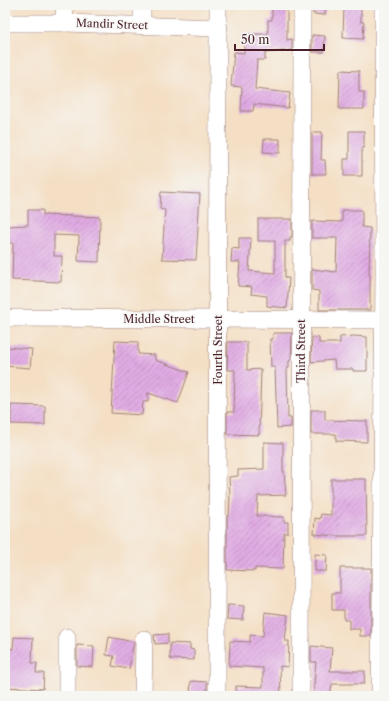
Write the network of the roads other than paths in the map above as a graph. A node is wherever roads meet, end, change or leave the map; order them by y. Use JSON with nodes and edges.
{"nodes":[{"id":1,"x":64,"y":5,"type":"edge"},
{"id":2,"x":142,"y":5,"type":"edge"},
{"id":3,"x":218,"y":5,"type":"edge"},
{"id":4,"x":302,"y":5,"type":"edge"},
{"id":5,"x":383,"y":5,"type":"edge"},
{"id":6,"x":65,"y":22,"type":"junction"},
{"id":7,"x":5,"y":23,"type":"edge"},
{"id":8,"x":142,"y":25,"type":"junction"},
{"id":9,"x":219,"y":28,"type":"junction"},
{"id":10,"x":5,"y":318,"type":"edge"},
{"id":11,"x":218,"y":319,"type":"junction"},
{"id":12,"x":301,"y":320,"type":"junction"},
{"id":13,"x":383,"y":320,"type":"edge"},
{"id":14,"x":67,"y":637,"type":"dead end"},
{"id":15,"x":144,"y":639,"type":"dead end"},
{"id":16,"x":67,"y":696,"type":"edge"},
{"id":17,"x":143,"y":696,"type":"edge"},
{"id":18,"x":217,"y":696,"type":"edge"},
{"id":19,"x":301,"y":696,"type":"edge"},
{"id":20,"x":380,"y":696,"type":"edge"}],
"edges":[{"from":1,"to":6,"type":"street"},
{"from":2,"to":8,"type":"street"},
{"from":3,"to":9,"type":"street","name":"Fourth Street"},
{"from":4,"to":12,"type":"street","name":"Third Street"},
{"from":5,"to":13,"type":"street"},
{"from":6,"to":7,"type":"street","name":"Mandir Street"},
{"from":6,"to":8,"type":"street","name":"Mandir Street"},
{"from":8,"to":9,"type":"street","name":"Mandir Street"},
{"from":9,"to":11,"type":"street","name":"Fourth Street"},
{"from":10,"to":11,"type":"street","name":"Middle Street"},
{"from":11,"to":12,"type":"street","name":"Middle Street"},
{"from":11,"to":18,"type":"street","name":"Fourth Street"},
{"from":12,"to":13,"type":"street","name":"Middle Street"},
{"from":12,"to":19,"type":"street","name":"Third Street"},
{"from":13,"to":20,"type":"street"},
{"from":14,"to":16,"type":"street"},
{"from":15,"to":17,"type":"street"}]}
